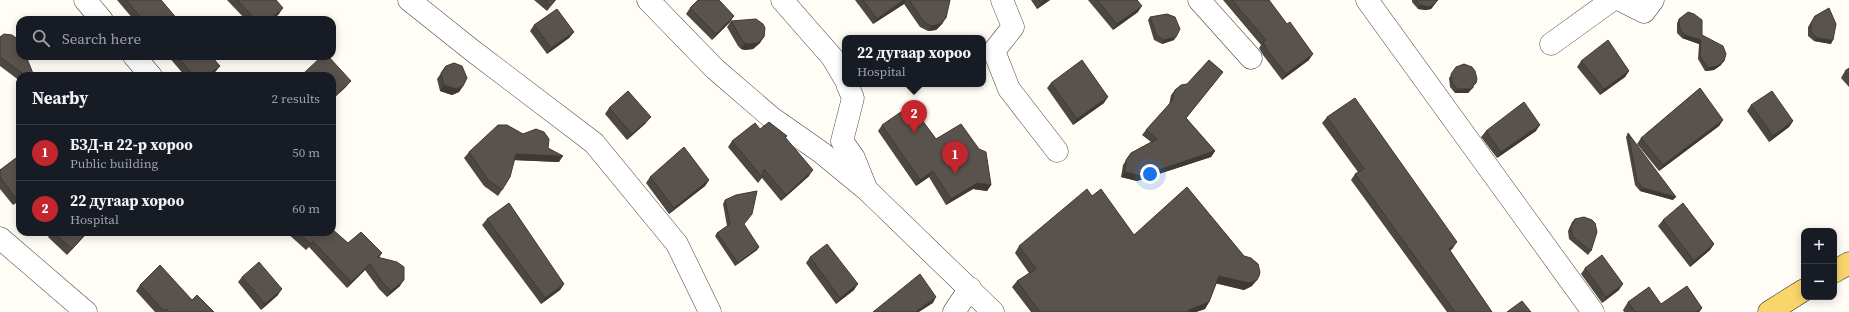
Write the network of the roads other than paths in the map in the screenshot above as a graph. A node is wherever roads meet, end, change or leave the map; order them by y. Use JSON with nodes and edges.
{"nodes":[{"id":1,"x":85,"y":0,"type":"edge"},
{"id":2,"x":409,"y":0,"type":"edge"},
{"id":3,"x":648,"y":0,"type":"edge"},
{"id":4,"x":782,"y":0,"type":"edge"},
{"id":5,"x":1002,"y":0,"type":"edge"},
{"id":6,"x":1199,"y":0,"type":"edge"},
{"id":7,"x":1367,"y":0,"type":"edge"},
{"id":8,"x":1612,"y":0,"type":"edge"},
{"id":9,"x":1620,"y":0,"type":"edge"},
{"id":10,"x":1653,"y":0,"type":"edge"},
{"id":11,"x":99,"y":16,"type":"edge"},
{"id":12,"x":1551,"y":44,"type":"dead end"},
{"id":13,"x":1251,"y":58,"type":"dead end"},
{"id":14,"x":137,"y":60,"type":"edge"},
{"id":15,"x":148,"y":72,"type":"edge"},
{"id":16,"x":842,"y":74,"type":"edge"},
{"id":17,"x":848,"y":87,"type":"edge"},
{"id":18,"x":1057,"y":151,"type":"dead end"},
{"id":19,"x":867,"y":190,"type":"junction"},
{"id":20,"x":0,"y":238,"type":"edge"},
{"id":21,"x":1849,"y":263,"type":"edge"},
{"id":22,"x":1837,"y":270,"type":"edge"},
{"id":23,"x":970,"y":288,"type":"junction"},
{"id":24,"x":1801,"y":292,"type":"edge"},
{"id":25,"x":86,"y":312,"type":"edge"},
{"id":26,"x":710,"y":312,"type":"edge"},
{"id":27,"x":954,"y":312,"type":"edge"},
{"id":28,"x":993,"y":312,"type":"edge"},
{"id":29,"x":1593,"y":312,"type":"edge"},
{"id":30,"x":1769,"y":312,"type":"edge"}],
"edges":[{"from":1,"to":11,"type":"street"},
{"from":2,"to":26,"type":"street"},
{"from":3,"to":19,"type":"street"},
{"from":4,"to":16,"type":"street"},
{"from":5,"to":18,"type":"street"},
{"from":6,"to":13,"type":"street"},
{"from":7,"to":29,"type":"street"},
{"from":8,"to":12,"type":"street"},
{"from":9,"to":10,"type":"street"},
{"from":14,"to":15,"type":"street"},
{"from":17,"to":19,"type":"street"},
{"from":19,"to":23,"type":"street"},
{"from":20,"to":25,"type":"street"},
{"from":21,"to":22,"type":"main road"},
{"from":23,"to":27,"type":"street"},
{"from":23,"to":28,"type":"street"},
{"from":24,"to":30,"type":"main road"}]}
